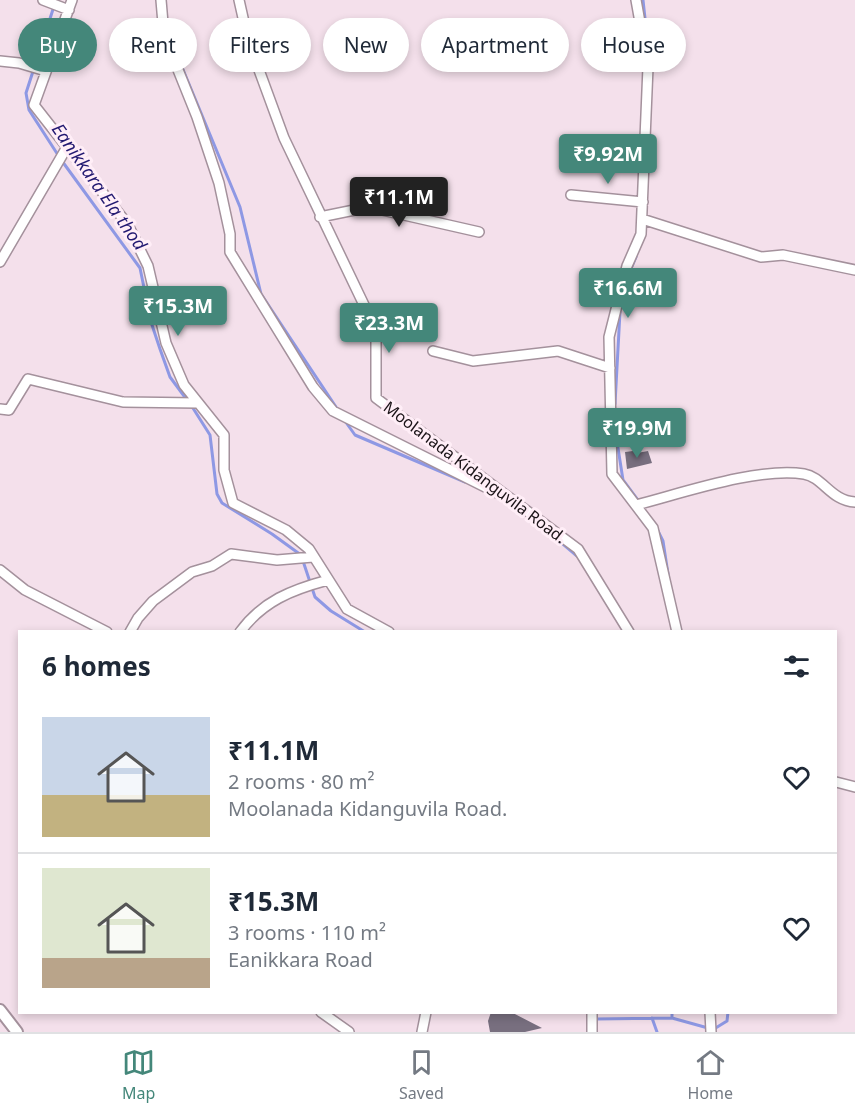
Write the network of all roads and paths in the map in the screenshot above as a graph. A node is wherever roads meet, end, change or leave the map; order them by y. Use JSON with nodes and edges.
{"nodes":[{"id":1,"x":43,"y":0,"type":"edge"},
{"id":2,"x":72,"y":0,"type":"edge"},
{"id":3,"x":161,"y":0,"type":"edge"},
{"id":4,"x":239,"y":0,"type":"edge"},
{"id":5,"x":636,"y":0,"type":"edge"},
{"id":6,"x":69,"y":10,"type":"junction"},
{"id":7,"x":65,"y":18,"type":"edge"},
{"id":8,"x":0,"y":62,"type":"edge"},
{"id":9,"x":18,"y":65,"type":"edge"},
{"id":10,"x":38,"y":72,"type":"edge"},
{"id":11,"x":67,"y":147,"type":"junction"},
{"id":12,"x":571,"y":195,"type":"dead end"},
{"id":13,"x":643,"y":202,"type":"junction"},
{"id":14,"x":320,"y":217,"type":"junction"},
{"id":15,"x":642,"y":219,"type":"junction"},
{"id":16,"x":479,"y":232,"type":"dead end"},
{"id":17,"x":0,"y":262,"type":"edge"},
{"id":18,"x":855,"y":270,"type":"edge"},
{"id":19,"x":433,"y":351,"type":"dead end"},
{"id":20,"x":610,"y":368,"type":"junction"},
{"id":21,"x":198,"y":403,"type":"junction"},
{"id":22,"x":0,"y":409,"type":"edge"},
{"id":23,"x":517,"y":502,"type":"junction"},
{"id":24,"x":855,"y":502,"type":"edge"},
{"id":25,"x":636,"y":505,"type":"junction"},
{"id":26,"x":313,"y":557,"type":"junction"},
{"id":27,"x":0,"y":570,"type":"edge"},
{"id":28,"x":323,"y":582,"type":"junction"},
{"id":29,"x":103,"y":630,"type":"edge"},
{"id":30,"x":131,"y":630,"type":"edge"},
{"id":31,"x":242,"y":630,"type":"edge"},
{"id":32,"x":385,"y":630,"type":"edge"},
{"id":33,"x":628,"y":630,"type":"edge"},
{"id":34,"x":677,"y":630,"type":"edge"},
{"id":35,"x":837,"y":782,"type":"edge"},
{"id":36,"x":855,"y":787,"type":"edge"},
{"id":37,"x":0,"y":1010,"type":"edge"},
{"id":38,"x":324,"y":1014,"type":"edge"},
{"id":39,"x":426,"y":1014,"type":"edge"},
{"id":40,"x":592,"y":1015,"type":"edge"},
{"id":41,"x":710,"y":1017,"type":"edge"},
{"id":42,"x":592,"y":1030,"type":"edge"},
{"id":43,"x":17,"y":1032,"type":"edge"},
{"id":44,"x":349,"y":1032,"type":"edge"},
{"id":45,"x":422,"y":1032,"type":"edge"},
{"id":46,"x":711,"y":1032,"type":"edge"}],
"edges":[{"from":1,"to":6,"type":"street"},
{"from":2,"to":6,"type":"street"},
{"from":3,"to":23,"type":"street"},
{"from":4,"to":14,"type":"street","name":"Moolanada Kidanguvila Road."},
{"from":5,"to":13,"type":"street"},
{"from":6,"to":7,"type":"street"},
{"from":8,"to":9,"type":"street"},
{"from":10,"to":11,"type":"street"},
{"from":11,"to":17,"type":"street"},
{"from":11,"to":21,"type":"street"},
{"from":12,"to":13,"type":"street"},
{"from":13,"to":15,"type":"street"},
{"from":14,"to":16,"type":"street"},
{"from":14,"to":23,"type":"street","name":"Moolanada Kidanguvila Road."},
{"from":15,"to":18,"type":"street"},
{"from":15,"to":20,"type":"street"},
{"from":19,"to":20,"type":"street"},
{"from":20,"to":25,"type":"street"},
{"from":21,"to":22,"type":"street"},
{"from":21,"to":26,"type":"street"},
{"from":23,"to":33,"type":"street","name":"Moolanada Kidanguvila Road."},
{"from":24,"to":25,"type":"street"},
{"from":25,"to":34,"type":"street"},
{"from":26,"to":28,"type":"street"},
{"from":26,"to":30,"type":"street"},
{"from":27,"to":29,"type":"street"},
{"from":28,"to":31,"type":"street"},
{"from":28,"to":32,"type":"street"},
{"from":35,"to":36,"type":"street"},
{"from":37,"to":43,"type":"street"},
{"from":38,"to":44,"type":"street"},
{"from":39,"to":45,"type":"street"},
{"from":40,"to":42,"type":"street"},
{"from":41,"to":46,"type":"street"}]}
